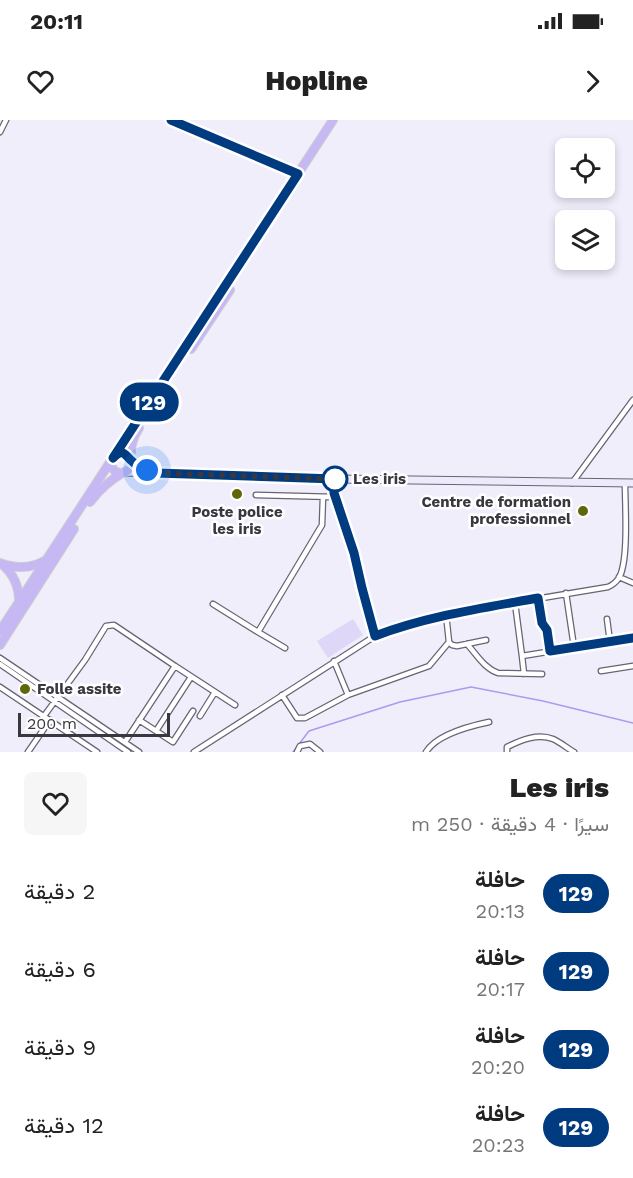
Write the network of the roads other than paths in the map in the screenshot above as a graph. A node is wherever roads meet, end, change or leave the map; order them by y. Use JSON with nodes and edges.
{"nodes":[{"id":1,"x":6,"y":120,"type":"edge"},
{"id":2,"x":171,"y":120,"type":"edge"},
{"id":3,"x":333,"y":120,"type":"edge"},
{"id":4,"x":339,"y":120,"type":"edge"},
{"id":5,"x":0,"y":132,"type":"edge"},
{"id":6,"x":298,"y":174,"type":"junction"},
{"id":7,"x":633,"y":400,"type":"edge"},
{"id":8,"x":113,"y":458,"type":"junction"},
{"id":9,"x":131,"y":461,"type":"junction"},
{"id":10,"x":124,"y":472,"type":"junction"},
{"id":11,"x":156,"y":473,"type":"junction"},
{"id":12,"x":335,"y":479,"type":"junction"},
{"id":13,"x":572,"y":483,"type":"junction"},
{"id":14,"x":629,"y":483,"type":"edge"},
{"id":15,"x":256,"y":495,"type":"dead end"},
{"id":16,"x":323,"y":497,"type":"junction"},
{"id":17,"x":335,"y":497,"type":"junction"},
{"id":18,"x":46,"y":560,"type":"junction"},
{"id":19,"x":619,"y":577,"type":"junction"},
{"id":20,"x":633,"y":583,"type":"edge"},
{"id":21,"x":566,"y":593,"type":"junction"},
{"id":22,"x":538,"y":598,"type":"junction"},
{"id":23,"x":19,"y":601,"type":"junction"},
{"id":24,"x":515,"y":603,"type":"junction"},
{"id":25,"x":213,"y":604,"type":"dead end"},
{"id":26,"x":446,"y":614,"type":"junction"},
{"id":27,"x":607,"y":619,"type":"dead end"},
{"id":28,"x":0,"y":631,"type":"edge"},
{"id":29,"x":258,"y":632,"type":"junction"},
{"id":30,"x":375,"y":636,"type":"junction"},
{"id":31,"x":633,"y":638,"type":"edge"},
{"id":32,"x":486,"y":640,"type":"dead end"},
{"id":33,"x":449,"y":642,"type":"junction"},
{"id":34,"x":610,"y":642,"type":"junction"},
{"id":35,"x":467,"y":644,"type":"junction"},
{"id":36,"x":0,"y":645,"type":"edge"},
{"id":37,"x":574,"y":647,"type":"junction"},
{"id":38,"x":285,"y":648,"type":"dead end"},
{"id":39,"x":550,"y":651,"type":"junction"},
{"id":40,"x":522,"y":656,"type":"junction"},
{"id":41,"x":0,"y":658,"type":"edge"},
{"id":42,"x":334,"y":661,"type":"junction"},
{"id":43,"x":0,"y":663,"type":"edge"},
{"id":44,"x":175,"y":666,"type":"junction"},
{"id":45,"x":633,"y":666,"type":"edge"},
{"id":46,"x":601,"y":671,"type":"dead end"},
{"id":47,"x":524,"y":674,"type":"junction"},
{"id":48,"x":542,"y":674,"type":"dead end"},
{"id":49,"x":190,"y":676,"type":"junction"},
{"id":50,"x":0,"y":687,"type":"edge"},
{"id":51,"x":215,"y":692,"type":"junction"},
{"id":52,"x":282,"y":694,"type":"junction"},
{"id":53,"x":348,"y":695,"type":"junction"},
{"id":54,"x":56,"y":699,"type":"junction"},
{"id":55,"x":235,"y":705,"type":"dead end"},
{"id":56,"x":193,"y":711,"type":"dead end"},
{"id":57,"x":44,"y":716,"type":"junction"},
{"id":58,"x":200,"y":716,"type":"dead end"},
{"id":59,"x":50,"y":720,"type":"junction"},
{"id":60,"x":139,"y":720,"type":"junction"},
{"id":61,"x":489,"y":722,"type":"dead end"},
{"id":62,"x":156,"y":731,"type":"junction"},
{"id":63,"x":122,"y":744,"type":"junction"},
{"id":64,"x":28,"y":752,"type":"edge"},
{"id":65,"x":97,"y":752,"type":"edge"},
{"id":66,"x":115,"y":752,"type":"edge"},
{"id":67,"x":129,"y":752,"type":"edge"},
{"id":68,"x":139,"y":752,"type":"edge"},
{"id":69,"x":194,"y":752,"type":"edge"},
{"id":70,"x":297,"y":752,"type":"edge"},
{"id":71,"x":320,"y":752,"type":"edge"},
{"id":72,"x":426,"y":752,"type":"edge"},
{"id":73,"x":507,"y":752,"type":"edge"},
{"id":74,"x":574,"y":752,"type":"edge"}],
"edges":[{"from":1,"to":5,"type":"street"},
{"from":2,"to":6,"type":"street"},
{"from":3,"to":6,"type":"highway"},
{"from":4,"to":9,"type":"highway"},
{"from":6,"to":8,"type":"highway"},
{"from":7,"to":13,"type":"street"},
{"from":8,"to":9,"type":"highway"},
{"from":8,"to":10,"type":"highway"},
{"from":8,"to":18,"type":"highway"},
{"from":9,"to":10,"type":"highway"},
{"from":9,"to":11,"type":"street"},
{"from":10,"to":11,"type":"street"},
{"from":10,"to":36,"type":"highway"},
{"from":11,"to":12,"type":"street"},
{"from":12,"to":13,"type":"street"},
{"from":12,"to":17,"type":"street"},
{"from":13,"to":14,"type":"street"},
{"from":14,"to":19,"type":"street"},
{"from":15,"to":16,"type":"street"},
{"from":16,"to":17,"type":"street"},
{"from":16,"to":29,"type":"street"},
{"from":17,"to":30,"type":"street"},
{"from":18,"to":23,"type":"highway"},
{"from":18,"to":23,"type":"highway"},
{"from":19,"to":20,"type":"street"},
{"from":19,"to":21,"type":"street"},
{"from":21,"to":22,"type":"street"},
{"from":21,"to":37,"type":"street"},
{"from":22,"to":24,"type":"street"},
{"from":22,"to":39,"type":"street"},
{"from":23,"to":28,"type":"highway"},
{"from":24,"to":26,"type":"street"},
{"from":24,"to":40,"type":"street"},
{"from":25,"to":29,"type":"street"},
{"from":26,"to":30,"type":"street"},
{"from":26,"to":33,"type":"street"},
{"from":27,"to":34,"type":"street"},
{"from":29,"to":38,"type":"street"},
{"from":30,"to":42,"type":"street"},
{"from":31,"to":34,"type":"street"},
{"from":32,"to":35,"type":"street"},
{"from":33,"to":35,"type":"street"},
{"from":33,"to":53,"type":"street"},
{"from":34,"to":37,"type":"street"},
{"from":35,"to":47,"type":"street"},
{"from":37,"to":39,"type":"street"},
{"from":39,"to":40,"type":"street"},
{"from":40,"to":47,"type":"street"},
{"from":41,"to":54,"type":"street"},
{"from":42,"to":52,"type":"street"},
{"from":42,"to":53,"type":"street"},
{"from":43,"to":54,"type":"street"},
{"from":44,"to":49,"type":"street"},
{"from":44,"to":54,"type":"street"},
{"from":44,"to":60,"type":"street"},
{"from":45,"to":46,"type":"street"},
{"from":47,"to":48,"type":"street"},
{"from":49,"to":51,"type":"street"},
{"from":49,"to":62,"type":"street"},
{"from":50,"to":57,"type":"street"},
{"from":51,"to":55,"type":"street"},
{"from":51,"to":58,"type":"street"},
{"from":52,"to":53,"type":"street"},
{"from":52,"to":69,"type":"street"},
{"from":54,"to":57,"type":"street"},
{"from":54,"to":63,"type":"street"},
{"from":56,"to":62,"type":"street"},
{"from":57,"to":59,"type":"street"},
{"from":59,"to":64,"type":"street"},
{"from":59,"to":65,"type":"street"},
{"from":60,"to":62,"type":"street"},
{"from":60,"to":63,"type":"street"},
{"from":61,"to":72,"type":"street"},
{"from":63,"to":66,"type":"street"},
{"from":63,"to":67,"type":"street"},
{"from":63,"to":68,"type":"street"},
{"from":70,"to":71,"type":"street"},
{"from":73,"to":74,"type":"street"}]}
